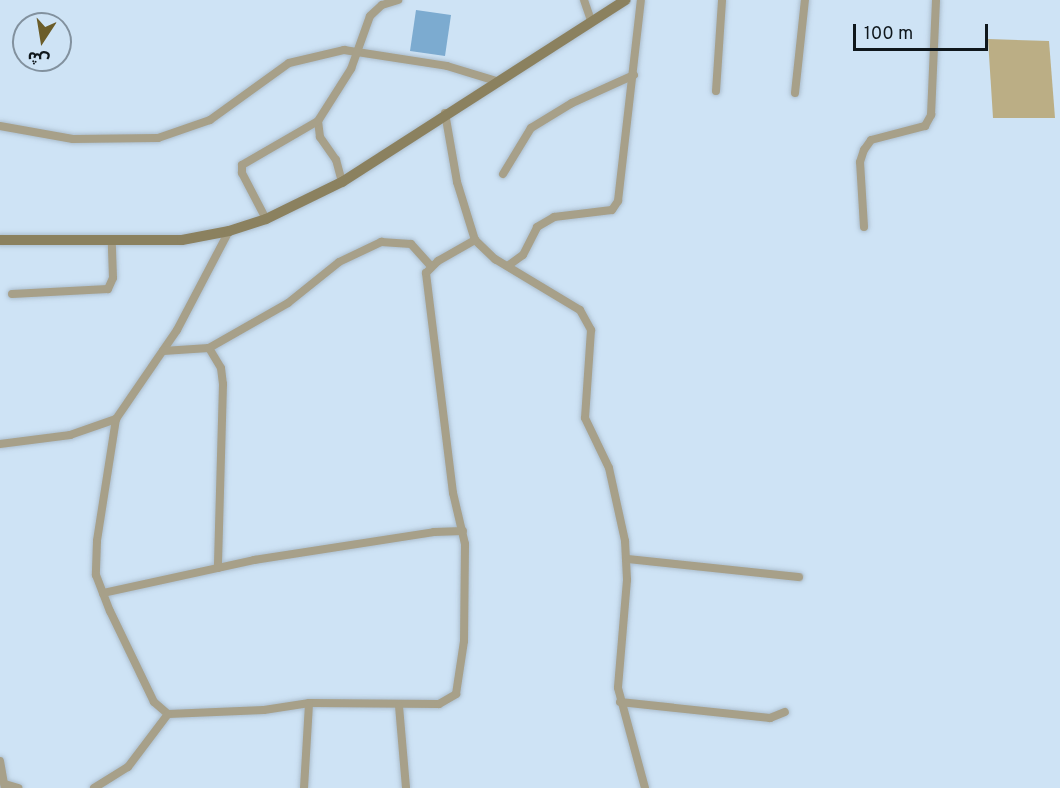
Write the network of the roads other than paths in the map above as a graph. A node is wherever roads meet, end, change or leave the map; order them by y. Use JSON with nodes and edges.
{"nodes":[{"id":1,"x":398,"y":0,"type":"edge"},
{"id":2,"x":584,"y":0,"type":"edge"},
{"id":3,"x":626,"y":0,"type":"edge"},
{"id":4,"x":641,"y":0,"type":"edge"},
{"id":5,"x":722,"y":0,"type":"edge"},
{"id":6,"x":805,"y":0,"type":"edge"},
{"id":7,"x":936,"y":0,"type":"edge"},
{"id":8,"x":591,"y":20,"type":"junction"},
{"id":9,"x":357,"y":49,"type":"junction"},
{"id":10,"x":634,"y":75,"type":"junction"},
{"id":11,"x":496,"y":81,"type":"junction"},
{"id":12,"x":716,"y":91,"type":"dead end"},
{"id":13,"x":795,"y":93,"type":"dead end"},
{"id":14,"x":445,"y":113,"type":"junction"},
{"id":15,"x":318,"y":121,"type":"junction"},
{"id":16,"x":0,"y":126,"type":"edge"},
{"id":17,"x":503,"y":174,"type":"dead end"},
{"id":18,"x":342,"y":182,"type":"junction"},
{"id":19,"x":266,"y":219,"type":"junction"},
{"id":20,"x":864,"y":227,"type":"dead end"},
{"id":21,"x":229,"y":231,"type":"junction"},
{"id":22,"x":0,"y":240,"type":"edge"},
{"id":23,"x":475,"y":240,"type":"junction"},
{"id":24,"x":112,"y":241,"type":"junction"},
{"id":25,"x":510,"y":265,"type":"junction"},
{"id":26,"x":431,"y":266,"type":"junction"},
{"id":27,"x":12,"y":294,"type":"dead end"},
{"id":28,"x":209,"y":348,"type":"junction"},
{"id":29,"x":163,"y":351,"type":"junction"},
{"id":30,"x":116,"y":419,"type":"junction"},
{"id":31,"x":0,"y":444,"type":"edge"},
{"id":32,"x":463,"y":531,"type":"junction"},
{"id":33,"x":627,"y":559,"type":"junction"},
{"id":34,"x":218,"y":568,"type":"junction"},
{"id":35,"x":799,"y":577,"type":"dead end"},
{"id":36,"x":103,"y":593,"type":"junction"},
{"id":37,"x":620,"y":702,"type":"junction"},
{"id":38,"x":309,"y":703,"type":"junction"},
{"id":39,"x":399,"y":706,"type":"junction"},
{"id":40,"x":784,"y":711,"type":"dead end"},
{"id":41,"x":168,"y":714,"type":"junction"},
{"id":42,"x":0,"y":761,"type":"edge"},
{"id":43,"x":5,"y":786,"type":"edge"},
{"id":44,"x":18,"y":788,"type":"edge"},
{"id":45,"x":94,"y":788,"type":"edge"},
{"id":46,"x":304,"y":788,"type":"edge"},
{"id":47,"x":406,"y":788,"type":"edge"},
{"id":48,"x":645,"y":788,"type":"edge"}],
"edges":[{"from":1,"to":9,"type":"street"},
{"from":2,"to":8,"type":"street"},
{"from":3,"to":8,"type":"main road"},
{"from":4,"to":10,"type":"street"},
{"from":5,"to":12,"type":"street"},
{"from":6,"to":13,"type":"street"},
{"from":7,"to":20,"type":"street"},
{"from":8,"to":11,"type":"main road"},
{"from":9,"to":11,"type":"street"},
{"from":9,"to":15,"type":"street"},
{"from":9,"to":16,"type":"street"},
{"from":10,"to":17,"type":"street"},
{"from":10,"to":25,"type":"street"},
{"from":11,"to":14,"type":"main road"},
{"from":14,"to":18,"type":"main road"},
{"from":14,"to":23,"type":"street"},
{"from":15,"to":18,"type":"street"},
{"from":15,"to":19,"type":"street"},
{"from":18,"to":19,"type":"main road"},
{"from":19,"to":21,"type":"main road"},
{"from":21,"to":24,"type":"main road"},
{"from":21,"to":29,"type":"street"},
{"from":22,"to":24,"type":"main road"},
{"from":23,"to":25,"type":"street"},
{"from":23,"to":26,"type":"street"},
{"from":24,"to":27,"type":"street"},
{"from":25,"to":33,"type":"street"},
{"from":26,"to":28,"type":"street"},
{"from":26,"to":32,"type":"street"},
{"from":28,"to":29,"type":"street"},
{"from":28,"to":34,"type":"street"},
{"from":29,"to":30,"type":"street"},
{"from":30,"to":31,"type":"street"},
{"from":30,"to":36,"type":"street"},
{"from":32,"to":34,"type":"street"},
{"from":32,"to":39,"type":"street"},
{"from":33,"to":35,"type":"street"},
{"from":33,"to":37,"type":"street"},
{"from":34,"to":36,"type":"street"},
{"from":36,"to":41,"type":"street"},
{"from":37,"to":40,"type":"street"},
{"from":37,"to":48,"type":"street"},
{"from":38,"to":39,"type":"street"},
{"from":38,"to":41,"type":"street"},
{"from":38,"to":46,"type":"street"},
{"from":39,"to":47,"type":"street"},
{"from":41,"to":45,"type":"street"},
{"from":42,"to":43,"type":"street"},
{"from":43,"to":44,"type":"street"}]}
